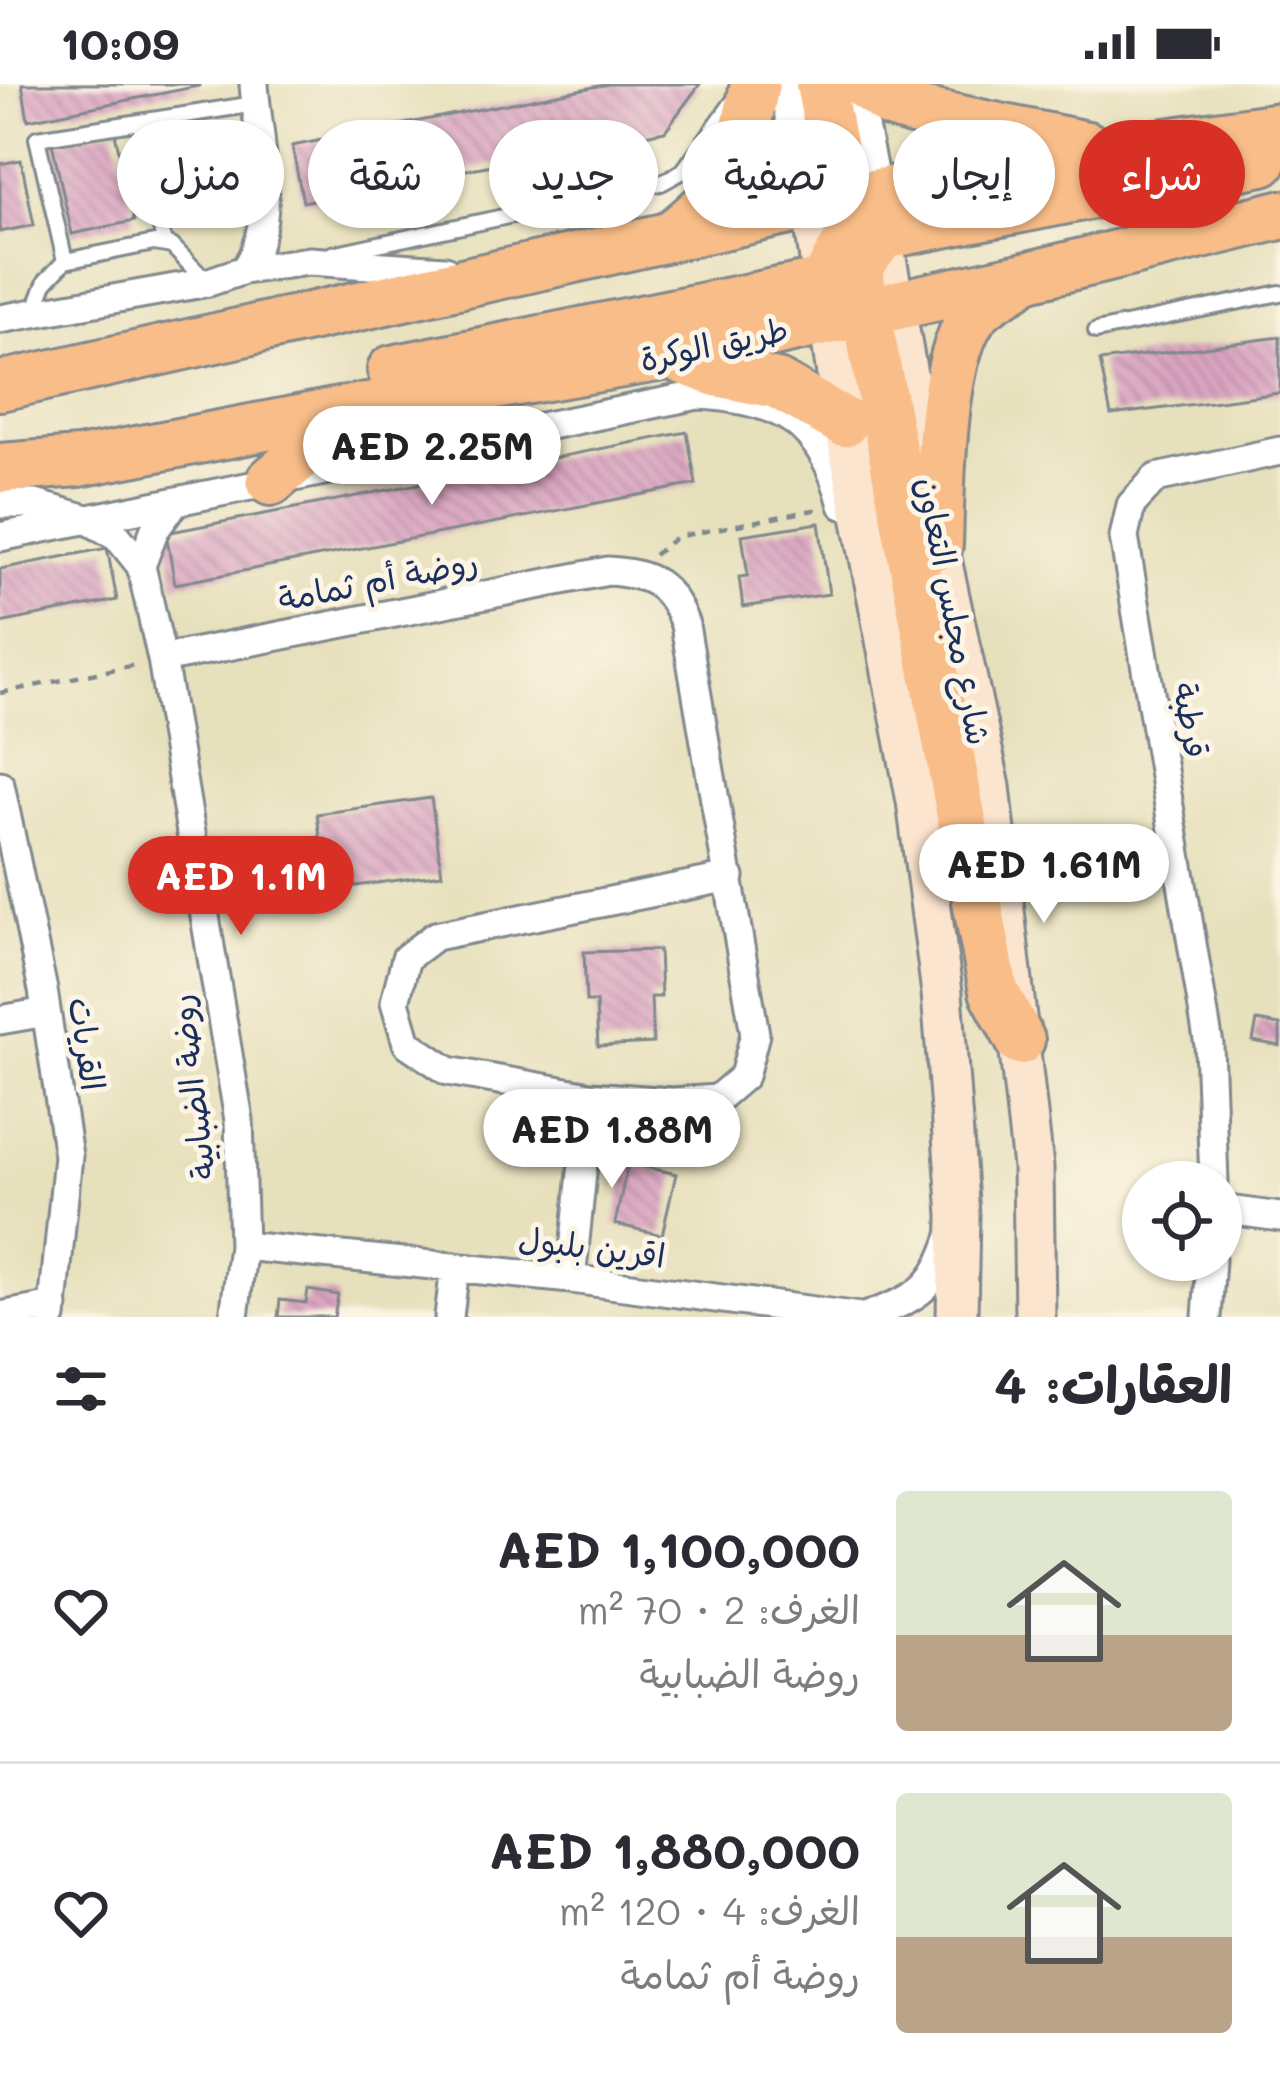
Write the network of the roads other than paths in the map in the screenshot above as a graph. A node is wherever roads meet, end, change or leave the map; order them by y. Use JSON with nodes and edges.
{"nodes":[{"id":1,"x":746,"y":84,"type":"edge"},
{"id":2,"x":755,"y":84,"type":"edge"},
{"id":3,"x":787,"y":84,"type":"edge"},
{"id":4,"x":820,"y":84,"type":"edge"},
{"id":5,"x":851,"y":84,"type":"edge"},
{"id":6,"x":864,"y":84,"type":"edge"},
{"id":7,"x":255,"y":94,"type":"edge"},
{"id":8,"x":148,"y":120,"type":"edge"},
{"id":9,"x":117,"y":126,"type":"edge"},
{"id":10,"x":1280,"y":127,"type":"edge"},
{"id":11,"x":1245,"y":132,"type":"edge"},
{"id":12,"x":1079,"y":145,"type":"edge"},
{"id":13,"x":1280,"y":158,"type":"edge"},
{"id":14,"x":1079,"y":163,"type":"edge"},
{"id":15,"x":1280,"y":214,"type":"edge"},
{"id":16,"x":161,"y":228,"type":"edge"},
{"id":17,"x":263,"y":228,"type":"edge"},
{"id":18,"x":274,"y":228,"type":"edge"},
{"id":19,"x":668,"y":238,"type":"junction"},
{"id":20,"x":164,"y":243,"type":"junction"},
{"id":21,"x":854,"y":254,"type":"junction"},
{"id":22,"x":65,"y":261,"type":"junction"},
{"id":23,"x":309,"y":261,"type":"junction"},
{"id":24,"x":532,"y":266,"type":"junction"},
{"id":25,"x":244,"y":270,"type":"junction"},
{"id":26,"x":1025,"y":277,"type":"junction"},
{"id":27,"x":209,"y":282,"type":"junction"},
{"id":28,"x":1280,"y":292,"type":"edge"},
{"id":29,"x":31,"y":315,"type":"junction"},
{"id":30,"x":0,"y":319,"type":"edge"},
{"id":31,"x":1096,"y":331,"type":"dead end"},
{"id":32,"x":669,"y":355,"type":"junction"},
{"id":33,"x":0,"y":386,"type":"edge"},
{"id":34,"x":356,"y":409,"type":"junction"},
{"id":35,"x":844,"y":422,"type":"junction"},
{"id":36,"x":1280,"y":451,"type":"edge"},
{"id":37,"x":0,"y":454,"type":"edge"},
{"id":38,"x":0,"y":468,"type":"edge"},
{"id":39,"x":272,"y":482,"type":"junction"},
{"id":40,"x":176,"y":501,"type":"junction"},
{"id":41,"x":0,"y":504,"type":"edge"},
{"id":42,"x":84,"y":518,"type":"junction"},
{"id":43,"x":0,"y":537,"type":"edge"},
{"id":44,"x":938,"y":544,"type":"junction"},
{"id":45,"x":141,"y":566,"type":"junction"},
{"id":46,"x":876,"y":575,"type":"junction"},
{"id":47,"x":162,"y":659,"type":"junction"},
{"id":48,"x":0,"y":785,"type":"edge"},
{"id":49,"x":730,"y":877,"type":"junction"},
{"id":50,"x":46,"y":1012,"type":"junction"},
{"id":51,"x":0,"y":1020,"type":"edge"},
{"id":52,"x":1020,"y":1040,"type":"junction"},
{"id":53,"x":590,"y":1096,"type":"junction"},
{"id":54,"x":1213,"y":1161,"type":"edge"},
{"id":55,"x":1242,"y":1212,"type":"edge"},
{"id":56,"x":959,"y":1215,"type":"junction"},
{"id":57,"x":1280,"y":1217,"type":"edge"},
{"id":58,"x":243,"y":1246,"type":"junction"},
{"id":59,"x":455,"y":1267,"type":"junction"},
{"id":60,"x":571,"y":1279,"type":"junction"},
{"id":61,"x":1210,"y":1281,"type":"edge"},
{"id":62,"x":53,"y":1311,"type":"edge"},
{"id":63,"x":0,"y":1316,"type":"edge"},
{"id":64,"x":1036,"y":1316,"type":"edge"},
{"id":65,"x":234,"y":1317,"type":"edge"},
{"id":66,"x":449,"y":1317,"type":"edge"},
{"id":67,"x":862,"y":1317,"type":"edge"},
{"id":68,"x":957,"y":1317,"type":"edge"},
{"id":69,"x":1207,"y":1317,"type":"edge"}],
"edges":[{"from":1,"to":23,"type":"lane"},
{"from":2,"to":19,"type":"highway"},
{"from":3,"to":21,"type":"street"},
{"from":4,"to":21,"type":"highway"},
{"from":5,"to":21,"type":"street"},
{"from":6,"to":12,"type":"highway"},
{"from":7,"to":8,"type":"lane"},
{"from":9,"to":22,"type":"lane"},
{"from":10,"to":11,"type":"highway","name":"طريق الوكرة"},
{"from":13,"to":21,"type":"highway"},
{"from":14,"to":21,"type":"highway","name":"طريق الوكرة"},
{"from":15,"to":26,"type":"highway","name":"طريق الوكرة"},
{"from":16,"to":20,"type":"lane"},
{"from":17,"to":25,"type":"street"},
{"from":18,"to":23,"type":"street"},
{"from":19,"to":21,"type":"highway","name":"طريق الوكرة"},
{"from":19,"to":24,"type":"highway","name":"طريق الوكرة"},
{"from":20,"to":22,"type":"lane"},
{"from":20,"to":27,"type":"lane"},
{"from":21,"to":26,"type":"highway","name":"طريق الوكرة"},
{"from":21,"to":32,"type":"highway","name":"طريق الوكرة"},
{"from":21,"to":35,"type":"main road"},
{"from":21,"to":37,"type":"highway"},
{"from":21,"to":44,"type":"main road","name":"شارع مجلس التعاون"},
{"from":21,"to":52,"type":"highway"},
{"from":22,"to":29,"type":"lane"},
{"from":23,"to":24,"type":"street","name":"طريق الوكرة"},
{"from":23,"to":25,"type":"street","name":"طريق الوكرة"},
{"from":24,"to":33,"type":"highway","name":"طريق الوكرة"},
{"from":25,"to":27,"type":"street","name":"طريق الوكرة"},
{"from":26,"to":44,"type":"highway"},
{"from":27,"to":29,"type":"street","name":"طريق الوكرة"},
{"from":28,"to":31,"type":"lane"},
{"from":29,"to":30,"type":"street","name":"طريق الوكرة"},
{"from":32,"to":34,"type":"highway","name":"طريق الوكرة"},
{"from":32,"to":35,"type":"highway"},
{"from":34,"to":38,"type":"highway","name":"طريق الوكرة"},
{"from":34,"to":39,"type":"highway"},
{"from":35,"to":46,"type":"main road"},
{"from":36,"to":54,"type":"street","name":"قرطبة"},
{"from":39,"to":40,"type":"street","name":"طريق الوكرة"},
{"from":39,"to":46,"type":"street","name":"طريق الوكرة"},
{"from":40,"to":42,"type":"street","name":"طريق الوكرة"},
{"from":40,"to":45,"type":"street"},
{"from":41,"to":42,"type":"street","name":"طريق الوكرة"},
{"from":42,"to":43,"type":"street","name":"طريق الوكرة"},
{"from":42,"to":45,"type":"street"},
{"from":44,"to":52,"type":"main road","name":"شارع مجلس التعاون"},
{"from":45,"to":47,"type":"street","name":"روضة الضبابية"},
{"from":46,"to":56,"type":"main road"},
{"from":47,"to":49,"type":"street","name":"روضة أم ثمامة"},
{"from":47,"to":58,"type":"street","name":"روضة الضبابية"},
{"from":48,"to":50,"type":"street","name":"القريات"},
{"from":49,"to":53,"type":"street"},
{"from":49,"to":53,"type":"street"},
{"from":50,"to":51,"type":"street"},
{"from":50,"to":62,"type":"street","name":"القريات"},
{"from":52,"to":64,"type":"main road","name":"شارع مجلس التعاون"},
{"from":53,"to":60,"type":"street"},
{"from":55,"to":57,"type":"street"},
{"from":56,"to":67,"type":"street","name":"اقرين بلبول"},
{"from":56,"to":68,"type":"main road"},
{"from":58,"to":59,"type":"street","name":"اقرين بلبول"},
{"from":58,"to":65,"type":"street","name":"روضة الضبابية"},
{"from":59,"to":60,"type":"street","name":"اقرين بلبول"},
{"from":59,"to":66,"type":"street"},
{"from":60,"to":67,"type":"street","name":"اقرين بلبول"},
{"from":61,"to":69,"type":"street"},
{"from":62,"to":63,"type":"street"}]}
